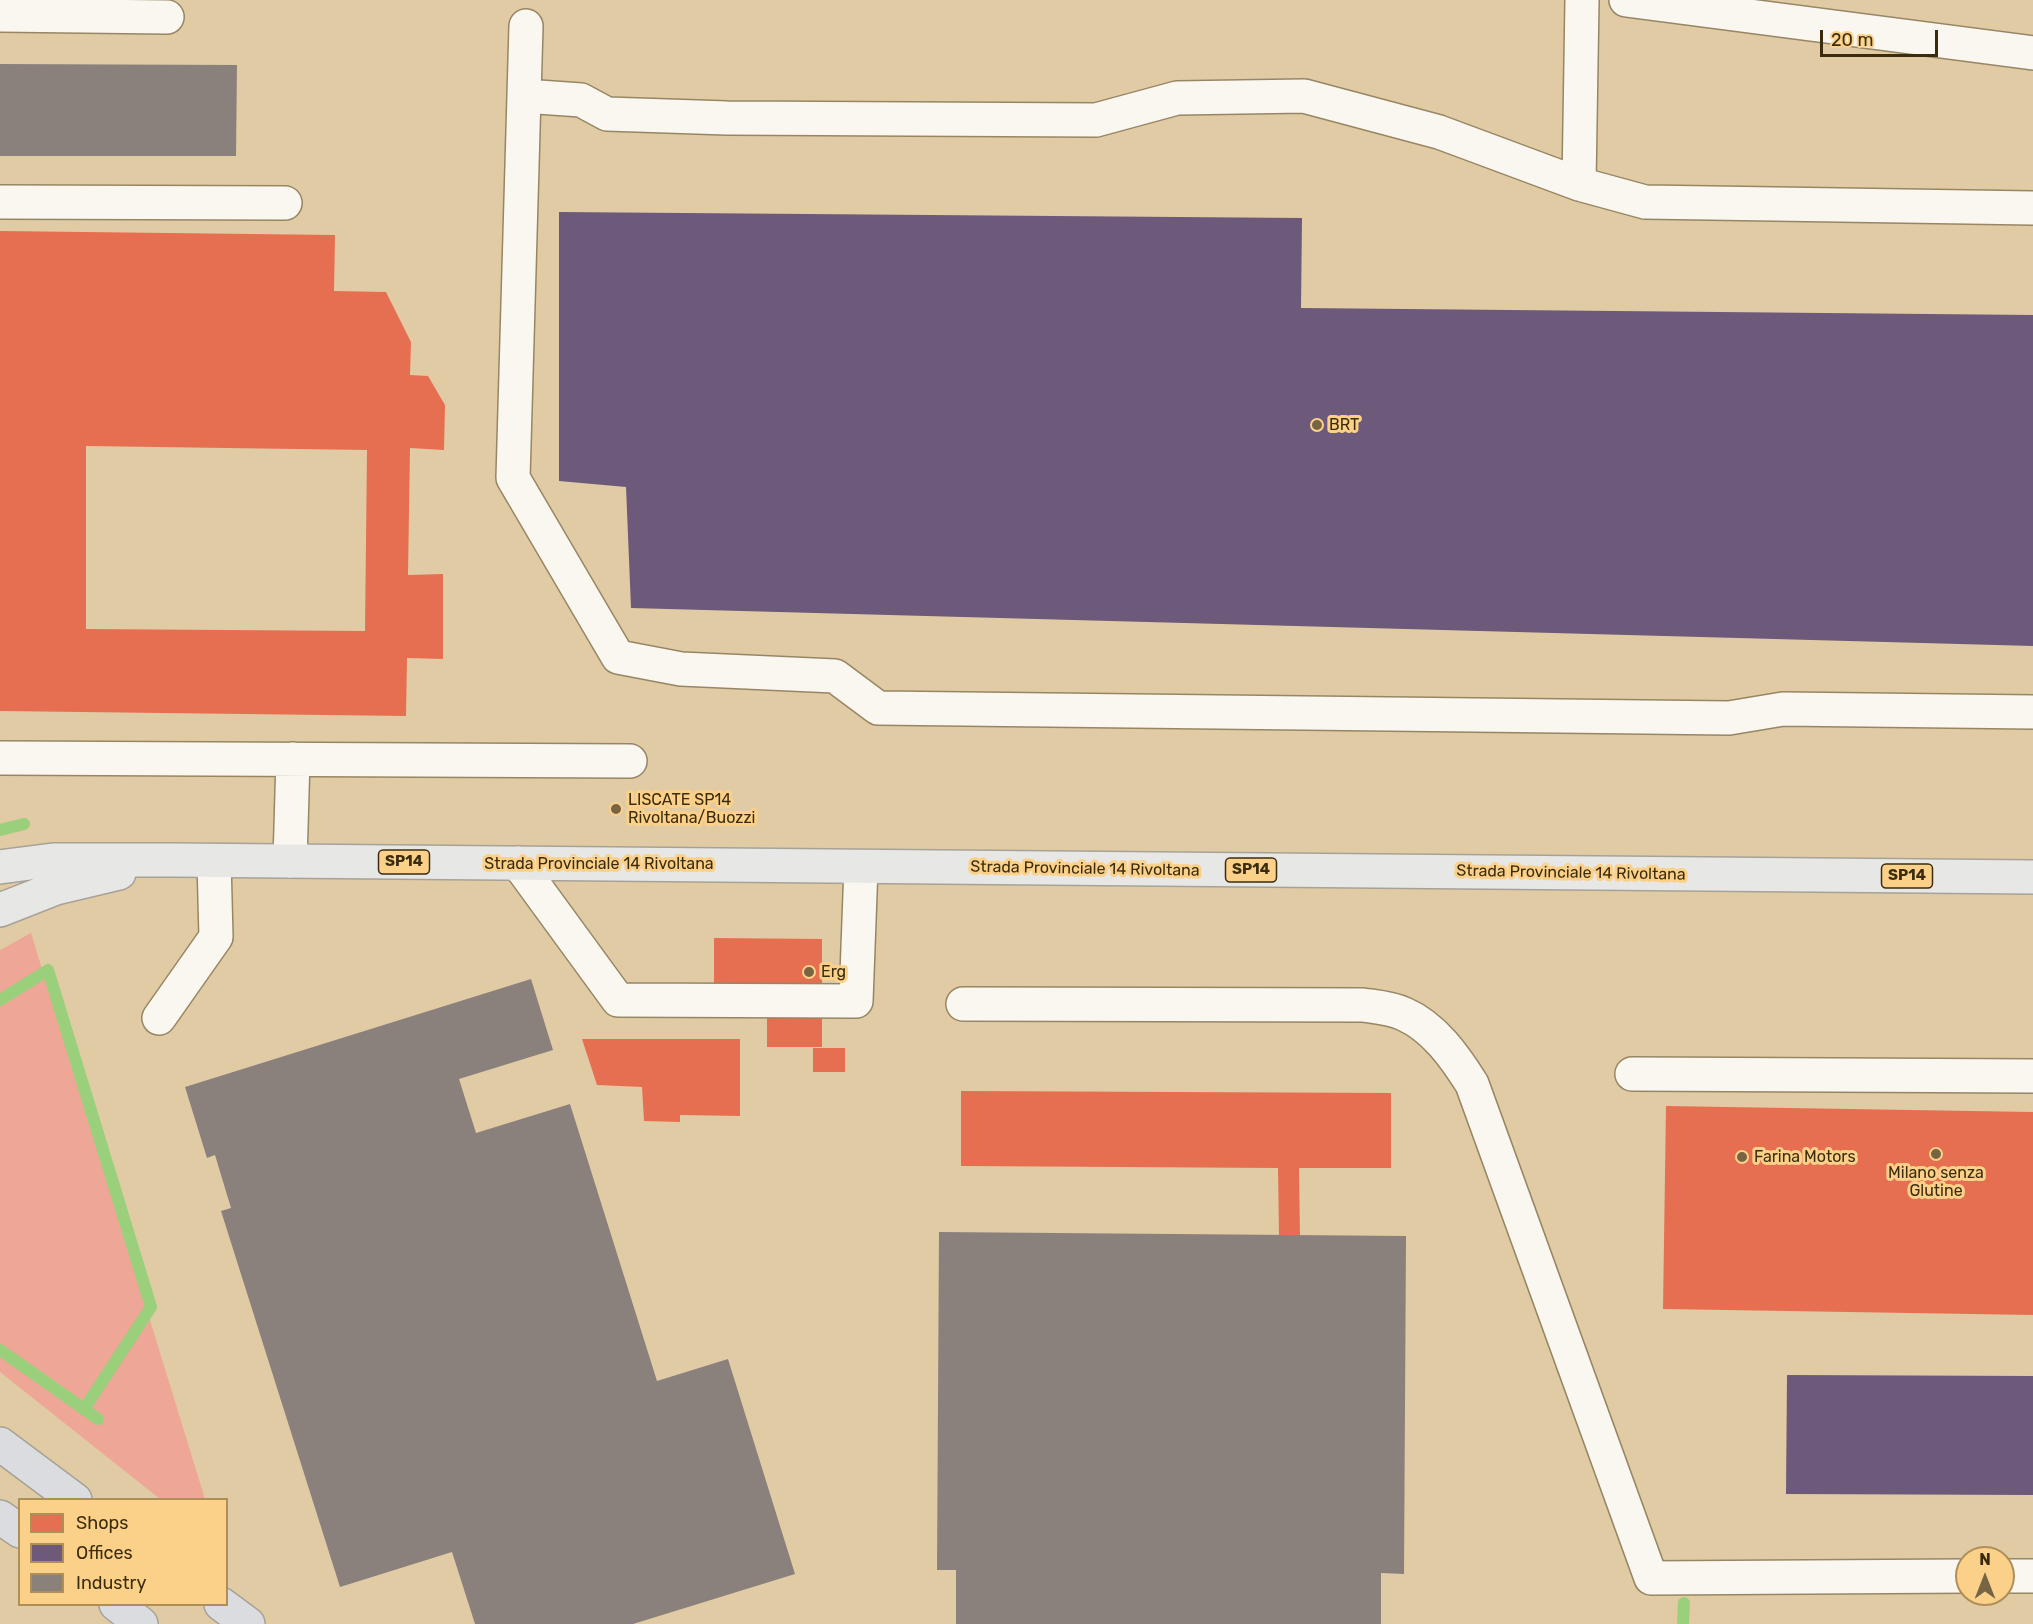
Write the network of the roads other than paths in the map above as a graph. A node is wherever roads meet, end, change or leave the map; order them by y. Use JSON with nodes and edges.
{"nodes":[{"id":1,"x":1582,"y":0,"type":"edge"},
{"id":2,"x":1626,"y":0,"type":"edge"},
{"id":3,"x":0,"y":15,"type":"edge"},
{"id":4,"x":167,"y":17,"type":"dead end"},
{"id":5,"x":526,"y":26,"type":"dead end"},
{"id":6,"x":2033,"y":52,"type":"edge"},
{"id":7,"x":524,"y":96,"type":"junction"},
{"id":8,"x":1579,"y":184,"type":"junction"},
{"id":9,"x":0,"y":202,"type":"edge"},
{"id":10,"x":285,"y":202,"type":"dead end"},
{"id":11,"x":2033,"y":208,"type":"edge"},
{"id":12,"x":2033,"y":712,"type":"edge"},
{"id":13,"x":0,"y":758,"type":"edge"},
{"id":14,"x":293,"y":759,"type":"junction"},
{"id":15,"x":630,"y":761,"type":"dead end"},
{"id":16,"x":174,"y":860,"type":"junction"},
{"id":17,"x":214,"y":861,"type":"junction"},
{"id":18,"x":290,"y":861,"type":"junction"},
{"id":19,"x":518,"y":863,"type":"junction"},
{"id":20,"x":0,"y":867,"type":"edge"},
{"id":21,"x":861,"y":867,"type":"junction"},
{"id":22,"x":2033,"y":877,"type":"edge"},
{"id":23,"x":0,"y":910,"type":"edge"},
{"id":24,"x":963,"y":1004,"type":"dead end"},
{"id":25,"x":159,"y":1018,"type":"dead end"},
{"id":26,"x":1632,"y":1074,"type":"dead end"},
{"id":27,"x":2033,"y":1076,"type":"edge"},
{"id":28,"x":0,"y":1444,"type":"edge"},
{"id":29,"x":72,"y":1498,"type":"edge"},
{"id":30,"x":0,"y":1517,"type":"edge"},
{"id":31,"x":18,"y":1530,"type":"edge"},
{"id":32,"x":1955,"y":1576,"type":"edge"},
{"id":33,"x":2015,"y":1576,"type":"edge"},
{"id":34,"x":2033,"y":1576,"type":"edge"},
{"id":35,"x":117,"y":1606,"type":"edge"},
{"id":36,"x":222,"y":1606,"type":"edge"},
{"id":37,"x":141,"y":1624,"type":"edge"},
{"id":38,"x":248,"y":1624,"type":"edge"}],
"edges":[{"from":1,"to":8,"type":"street"},
{"from":2,"to":6,"type":"street"},
{"from":3,"to":4,"type":"street"},
{"from":5,"to":7,"type":"street"},
{"from":7,"to":8,"type":"street"},
{"from":7,"to":12,"type":"street"},
{"from":8,"to":11,"type":"street"},
{"from":9,"to":10,"type":"street"},
{"from":13,"to":14,"type":"street"},
{"from":14,"to":15,"type":"street"},
{"from":14,"to":18,"type":"street"},
{"from":16,"to":17,"type":"main road","name":"Strada Provinciale 14 Rivoltana","number":"SP14"},
{"from":16,"to":20,"type":"main road","name":"Strada Provinciale 14 Rivoltana","number":"SP14"},
{"from":16,"to":23,"type":"main road","name":"Strada Provinciale 14 Rivoltana","number":"SP14"},
{"from":17,"to":18,"type":"main road","name":"Strada Provinciale 14 Rivoltana","number":"SP14"},
{"from":17,"to":25,"type":"street"},
{"from":18,"to":19,"type":"main road","name":"Strada Provinciale 14 Rivoltana","number":"SP14"},
{"from":19,"to":21,"type":"main road","name":"Strada Provinciale 14 Rivoltana","number":"SP14"},
{"from":19,"to":21,"type":"street"},
{"from":21,"to":22,"type":"main road","name":"Strada Provinciale 14 Rivoltana","number":"SP14"},
{"from":24,"to":32,"type":"street"},
{"from":26,"to":27,"type":"street"},
{"from":28,"to":29,"type":"highway"},
{"from":30,"to":31,"type":"highway"},
{"from":33,"to":34,"type":"street"},
{"from":35,"to":37,"type":"highway"},
{"from":36,"to":38,"type":"highway"}]}
